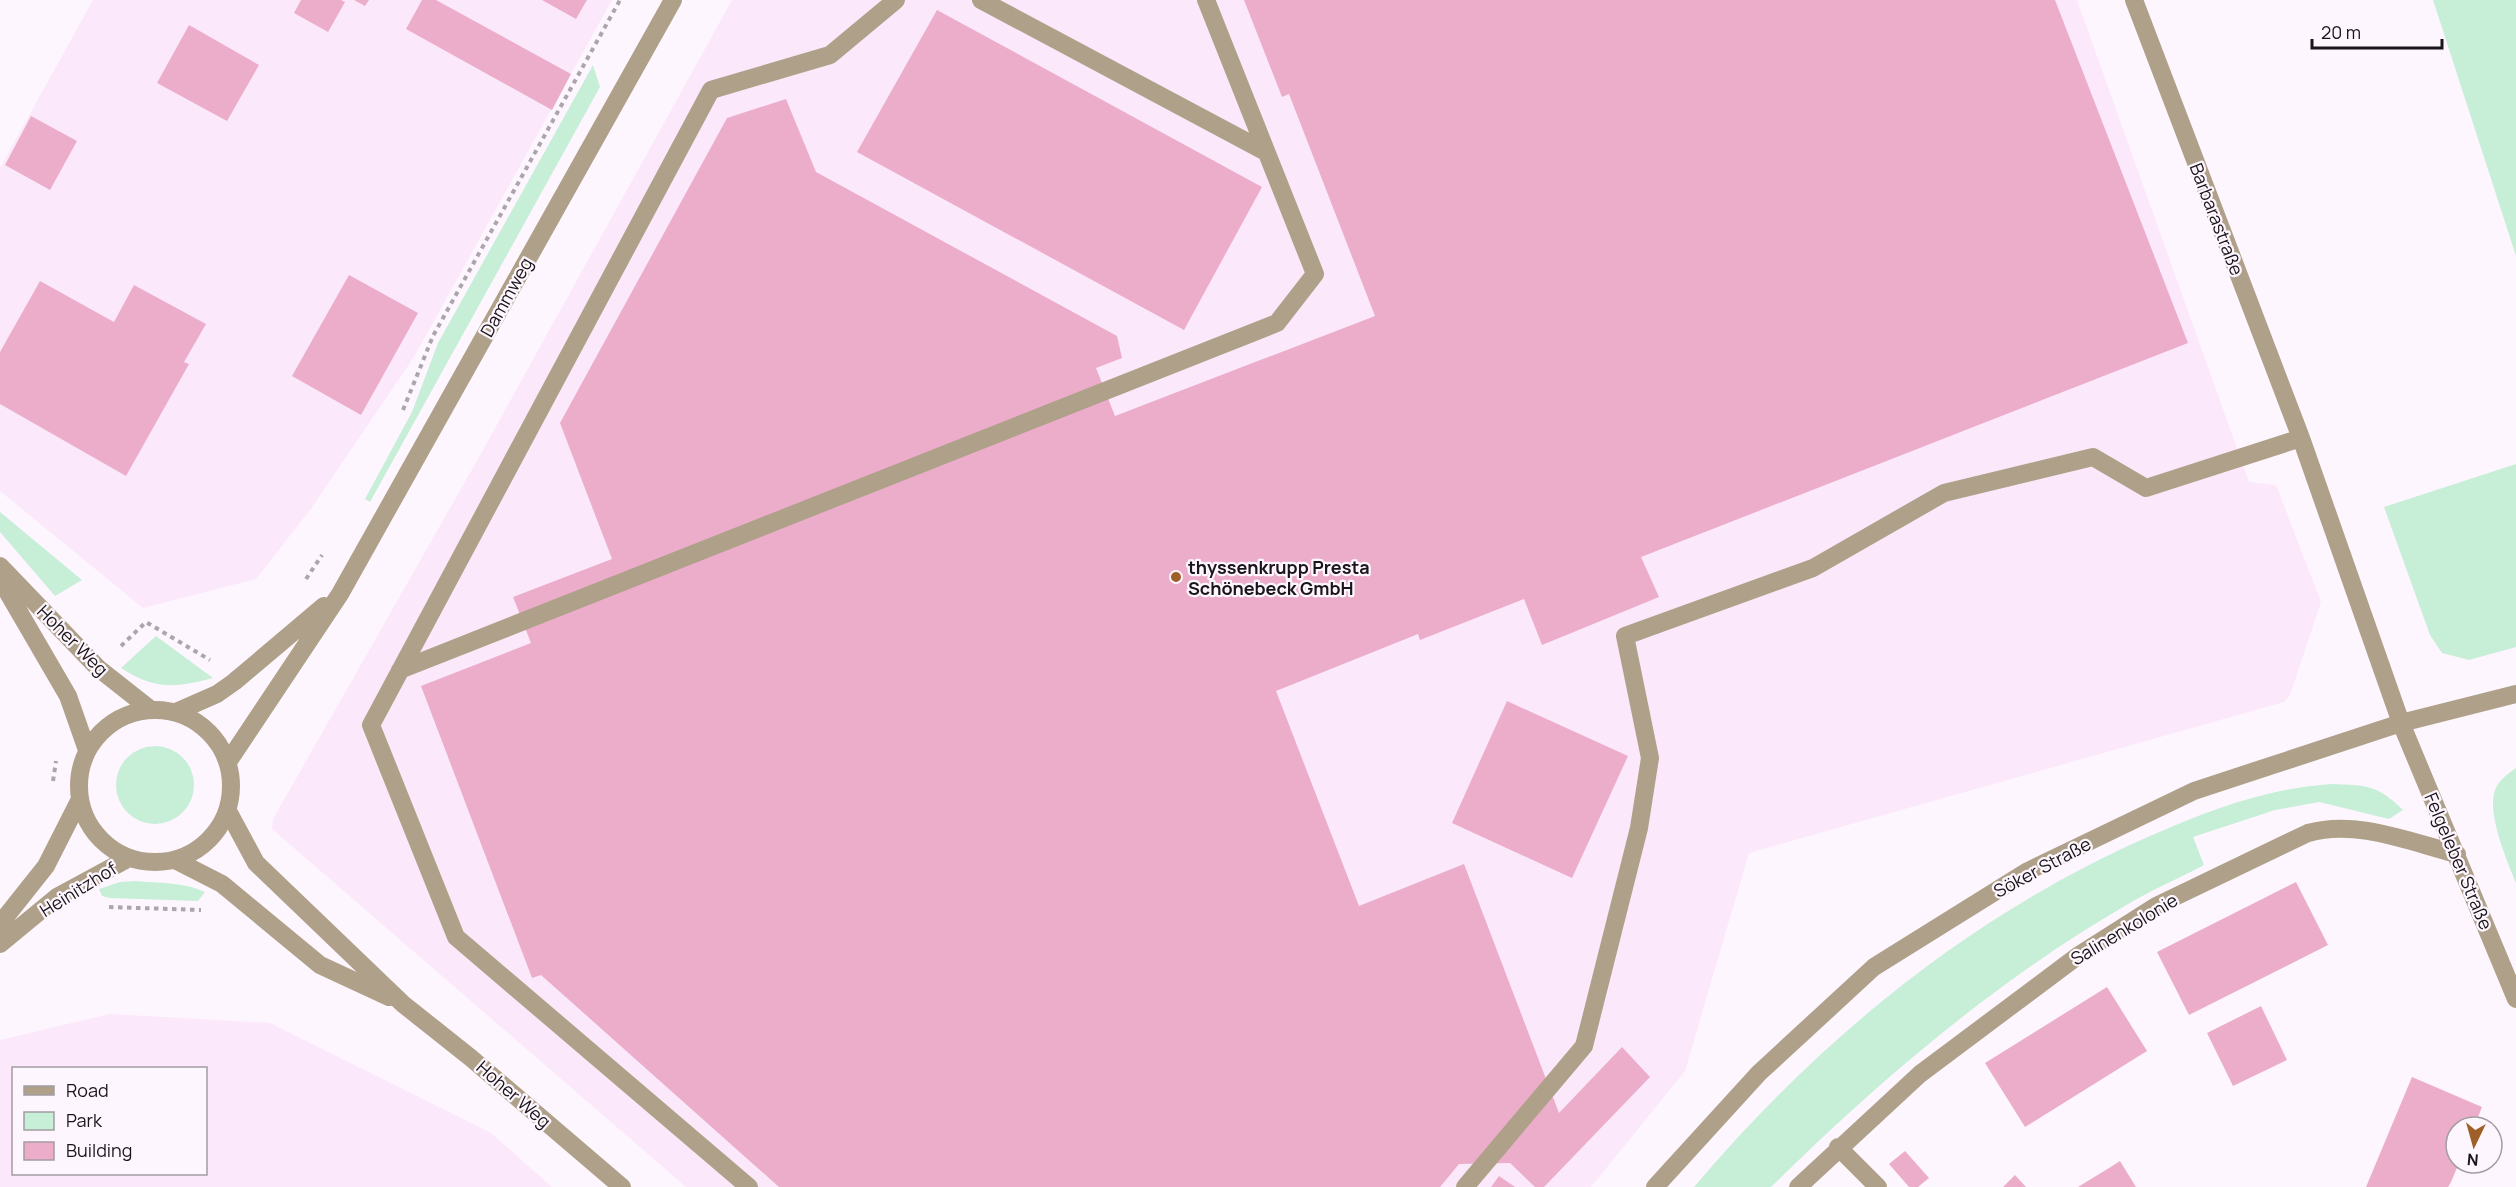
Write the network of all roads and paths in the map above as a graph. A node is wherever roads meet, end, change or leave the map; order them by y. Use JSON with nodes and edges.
{"nodes":[{"id":1,"x":620,"y":0,"type":"edge"},
{"id":2,"x":673,"y":0,"type":"edge"},
{"id":3,"x":896,"y":0,"type":"edge"},
{"id":4,"x":981,"y":0,"type":"edge"},
{"id":5,"x":1206,"y":0,"type":"edge"},
{"id":6,"x":2134,"y":0,"type":"edge"},
{"id":7,"x":1266,"y":152,"type":"junction"},
{"id":8,"x":402,"y":413,"type":"dead end"},
{"id":9,"x":2301,"y":438,"type":"junction"},
{"id":10,"x":323,"y":554,"type":"dead end"},
{"id":11,"x":0,"y":566,"type":"edge"},
{"id":12,"x":0,"y":579,"type":"edge"},
{"id":13,"x":298,"y":587,"type":"dead end"},
{"id":14,"x":340,"y":594,"type":"junction"},
{"id":15,"x":146,"y":622,"type":"dead end"},
{"id":16,"x":400,"y":670,"type":"junction"},
{"id":17,"x":234,"y":682,"type":"junction"},
{"id":18,"x":2516,"y":694,"type":"edge"},
{"id":19,"x":150,"y":709,"type":"junction"},
{"id":20,"x":176,"y":712,"type":"junction"},
{"id":21,"x":2401,"y":723,"type":"junction"},
{"id":22,"x":57,"y":750,"type":"dead end"},
{"id":23,"x":87,"y":750,"type":"junction"},
{"id":24,"x":228,"y":762,"type":"junction"},
{"id":25,"x":52,"y":790,"type":"dead end"},
{"id":26,"x":79,"y":801,"type":"junction"},
{"id":27,"x":228,"y":811,"type":"junction"},
{"id":28,"x":2457,"y":854,"type":"junction"},
{"id":29,"x":129,"y":858,"type":"junction"},
{"id":30,"x":175,"y":860,"type":"junction"},
{"id":31,"x":79,"y":884,"type":"junction"},
{"id":32,"x":228,"y":890,"type":"junction"},
{"id":33,"x":0,"y":924,"type":"edge"},
{"id":34,"x":0,"y":944,"type":"edge"},
{"id":35,"x":2516,"y":999,"type":"edge"},
{"id":36,"x":404,"y":1004,"type":"junction"},
{"id":37,"x":1838,"y":1147,"type":"junction"},
{"id":38,"x":622,"y":1187,"type":"edge"},
{"id":39,"x":749,"y":1187,"type":"edge"},
{"id":40,"x":1465,"y":1187,"type":"edge"},
{"id":41,"x":1655,"y":1187,"type":"edge"},
{"id":42,"x":1797,"y":1187,"type":"edge"},
{"id":43,"x":1878,"y":1187,"type":"edge"}],
"edges":[{"from":1,"to":8,"type":"path"},
{"from":2,"to":14,"type":"street","name":"Dammweg"},
{"from":3,"to":16,"type":"street"},
{"from":4,"to":7,"type":"street"},
{"from":5,"to":7,"type":"street"},
{"from":6,"to":9,"type":"street","name":"Barbarastraße"},
{"from":7,"to":16,"type":"street"},
{"from":9,"to":21,"type":"street","name":"Barbarastraße"},
{"from":9,"to":40,"type":"street"},
{"from":10,"to":13,"type":"path"},
{"from":11,"to":19,"type":"street","name":"Hoher Weg"},
{"from":12,"to":23,"type":"street","name":"Hoher Weg"},
{"from":14,"to":17,"type":"street","name":"Dammweg"},
{"from":14,"to":24,"type":"street","name":"Dammweg"},
{"from":15,"to":17,"type":"path"},
{"from":16,"to":39,"type":"street"},
{"from":17,"to":20,"type":"street","name":"Dammweg"},
{"from":18,"to":21,"type":"street","name":"Söker Straße"},
{"from":19,"to":20,"type":"street"},
{"from":19,"to":23,"type":"street"},
{"from":20,"to":24,"type":"street"},
{"from":21,"to":28,"type":"street","name":"Felgeleber Straße"},
{"from":21,"to":41,"type":"street","name":"Söker Straße"},
{"from":22,"to":25,"type":"path"},
{"from":23,"to":26,"type":"street"},
{"from":24,"to":27,"type":"street"},
{"from":26,"to":29,"type":"street"},
{"from":26,"to":33,"type":"street","name":"Heinitzhof"},
{"from":27,"to":30,"type":"street"},
{"from":27,"to":36,"type":"street","name":"Hoher Weg"},
{"from":28,"to":35,"type":"street","name":"Felgeleber Straße"},
{"from":28,"to":37,"type":"street","name":"Salinenkolonie"},
{"from":29,"to":30,"type":"street"},
{"from":29,"to":31,"type":"street","name":"Heinitzhof"},
{"from":30,"to":32,"type":"street","name":"Hoher Weg"},
{"from":31,"to":32,"type":"path"},
{"from":31,"to":34,"type":"street","name":"Heinitzhof"},
{"from":32,"to":36,"type":"street","name":"Hoher Weg"},
{"from":36,"to":38,"type":"street","name":"Hoher Weg"},
{"from":37,"to":42,"type":"street","name":"Salinenkolonie"},
{"from":37,"to":43,"type":"street"}]}
